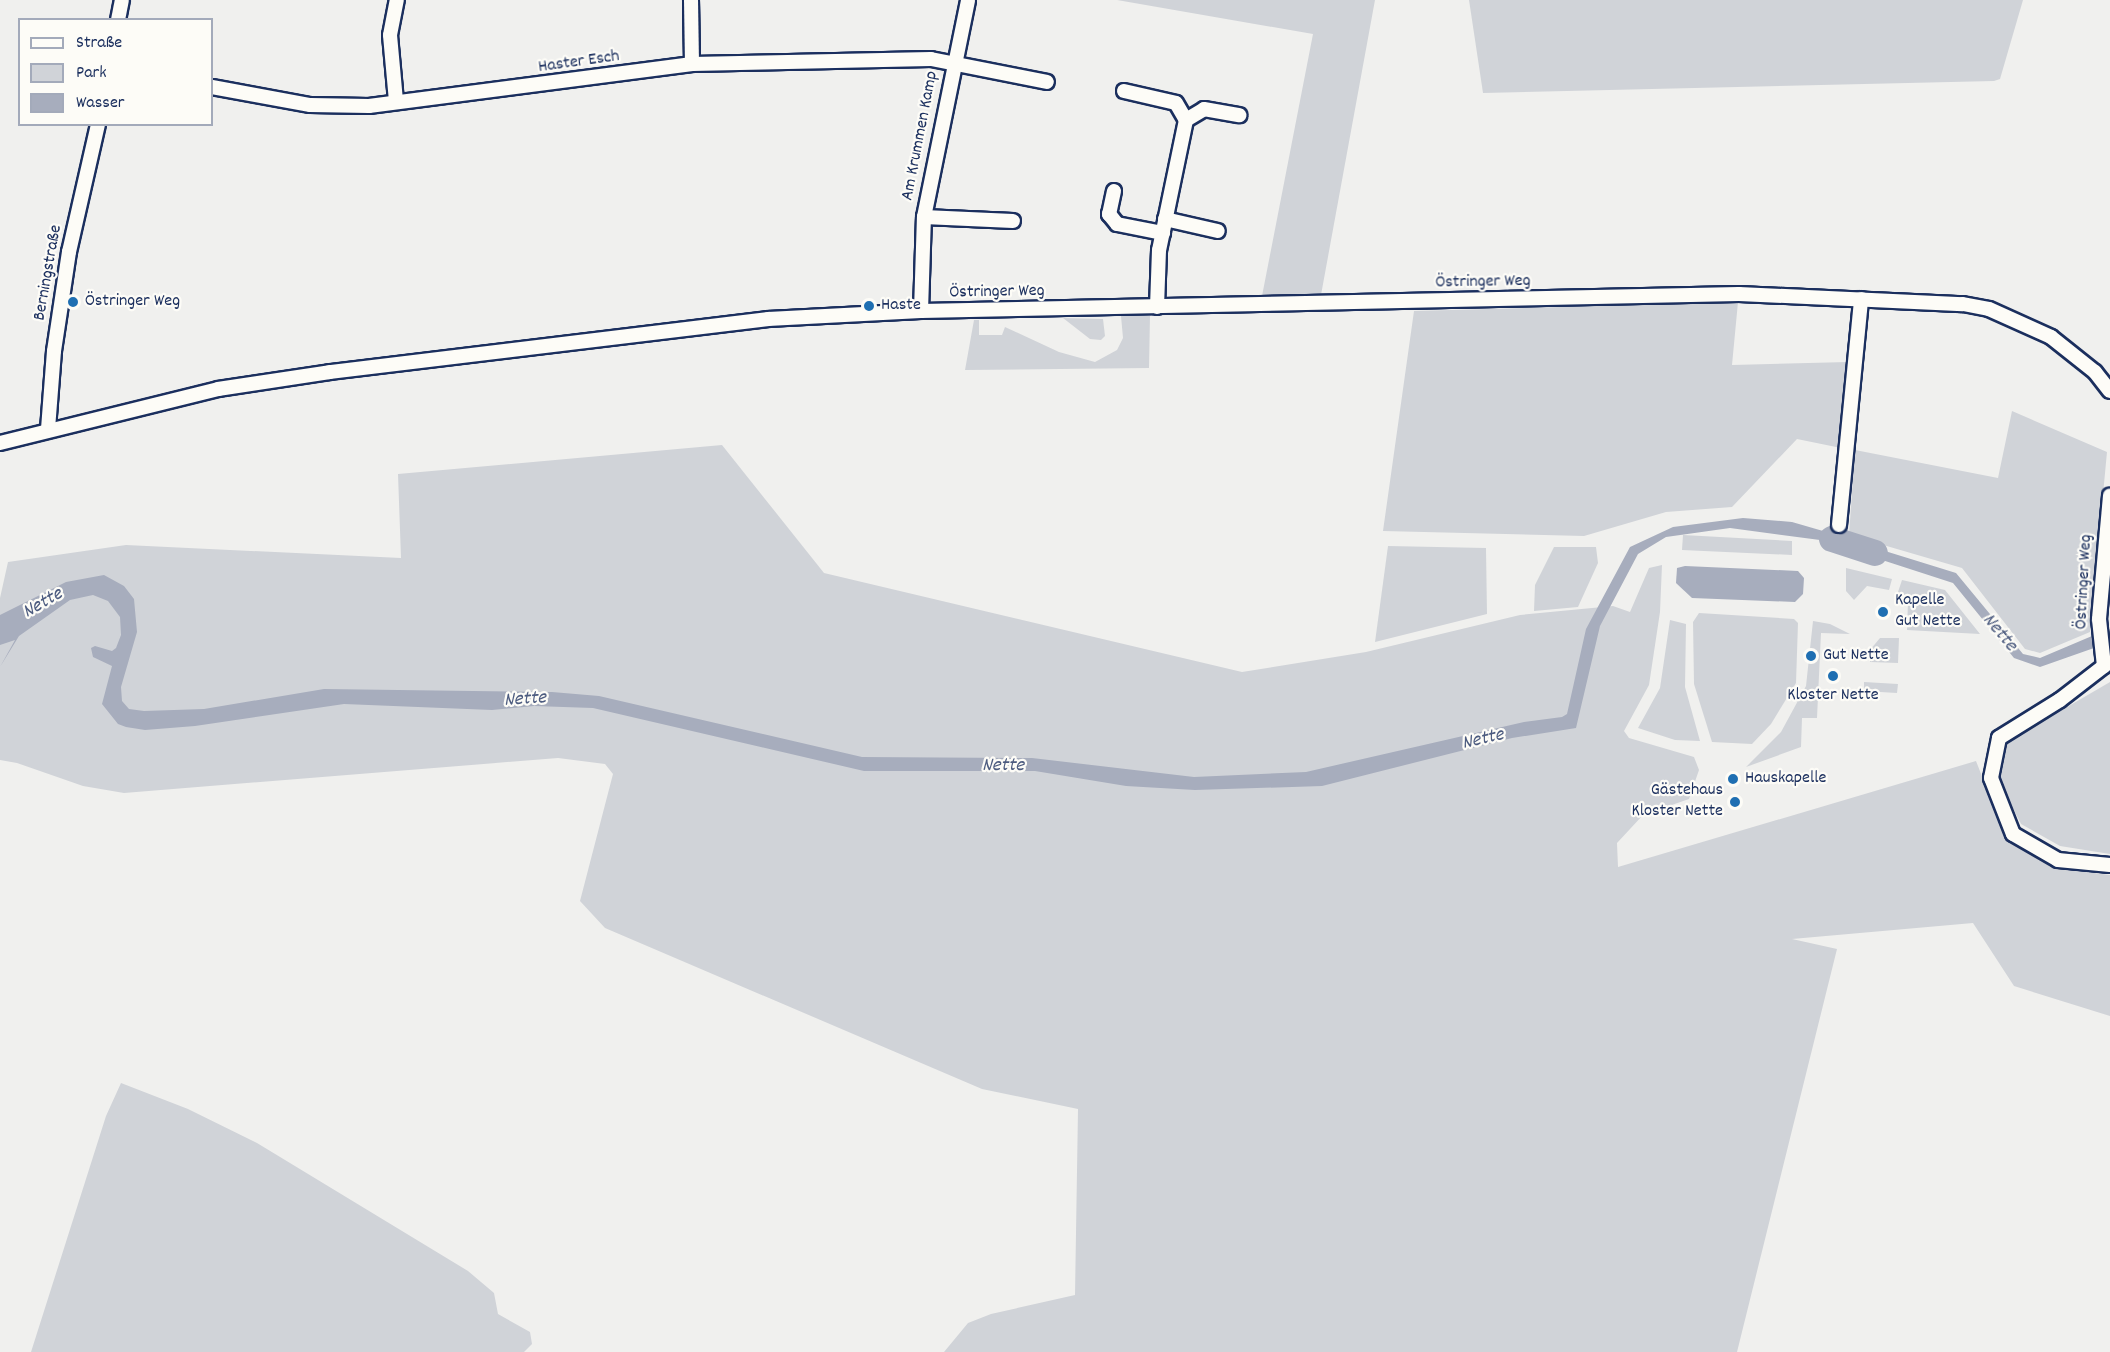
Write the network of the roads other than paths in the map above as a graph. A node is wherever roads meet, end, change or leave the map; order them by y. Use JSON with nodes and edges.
{"nodes":[{"id":1,"x":122,"y":0,"type":"edge"},
{"id":2,"x":397,"y":0,"type":"edge"},
{"id":3,"x":690,"y":0,"type":"edge"},
{"id":4,"x":968,"y":0,"type":"edge"},
{"id":5,"x":118,"y":18,"type":"edge"},
{"id":6,"x":953,"y":62,"type":"junction"},
{"id":7,"x":692,"y":64,"type":"junction"},
{"id":8,"x":1047,"y":82,"type":"dead end"},
{"id":9,"x":213,"y":87,"type":"edge"},
{"id":10,"x":1124,"y":91,"type":"dead end"},
{"id":11,"x":396,"y":101,"type":"junction"},
{"id":12,"x":1239,"y":115,"type":"dead end"},
{"id":13,"x":1186,"y":120,"type":"junction"},
{"id":14,"x":98,"y":126,"type":"edge"},
{"id":15,"x":1114,"y":191,"type":"dead end"},
{"id":16,"x":924,"y":217,"type":"junction"},
{"id":17,"x":1166,"y":219,"type":"junction"},
{"id":18,"x":1013,"y":221,"type":"dead end"},
{"id":19,"x":1218,"y":231,"type":"dead end"},
{"id":20,"x":1163,"y":234,"type":"junction"},
{"id":21,"x":1861,"y":299,"type":"junction"},
{"id":22,"x":1157,"y":307,"type":"junction"},
{"id":23,"x":921,"y":311,"type":"junction"},
{"id":24,"x":2110,"y":391,"type":"edge"},
{"id":25,"x":48,"y":429,"type":"junction"},
{"id":26,"x":0,"y":443,"type":"edge"},
{"id":27,"x":2110,"y":495,"type":"edge"},
{"id":28,"x":1839,"y":525,"type":"dead end"},
{"id":29,"x":2105,"y":662,"type":"edge"},
{"id":30,"x":2110,"y":865,"type":"edge"}],
"edges":[{"from":1,"to":5,"type":"street"},
{"from":2,"to":11,"type":"street"},
{"from":3,"to":7,"type":"street"},
{"from":4,"to":6,"type":"street","name":"Am Krummen Kamp"},
{"from":6,"to":7,"type":"street","name":"Haster Esch"},
{"from":6,"to":8,"type":"street","name":"Am Krummen Kamp"},
{"from":6,"to":16,"type":"street","name":"Am Krummen Kamp"},
{"from":7,"to":11,"type":"street","name":"Haster Esch"},
{"from":9,"to":11,"type":"street","name":"Haster Esch"},
{"from":10,"to":13,"type":"street"},
{"from":12,"to":13,"type":"street"},
{"from":13,"to":17,"type":"street"},
{"from":14,"to":25,"type":"street","name":"Berningstraße"},
{"from":15,"to":20,"type":"street"},
{"from":16,"to":18,"type":"street","name":"Am Krummen Kamp"},
{"from":16,"to":23,"type":"street","name":"Am Krummen Kamp"},
{"from":17,"to":19,"type":"street"},
{"from":17,"to":20,"type":"street"},
{"from":20,"to":22,"type":"street"},
{"from":21,"to":22,"type":"street","name":"Östringer Weg"},
{"from":21,"to":24,"type":"street","name":"Östringer Weg"},
{"from":21,"to":28,"type":"street"},
{"from":22,"to":23,"type":"street","name":"Östringer Weg"},
{"from":23,"to":25,"type":"street","name":"Östringer Weg"},
{"from":25,"to":26,"type":"street","name":"Östringer Weg"},
{"from":27,"to":29,"type":"street","name":"Östringer Weg"},
{"from":29,"to":30,"type":"street"}]}
